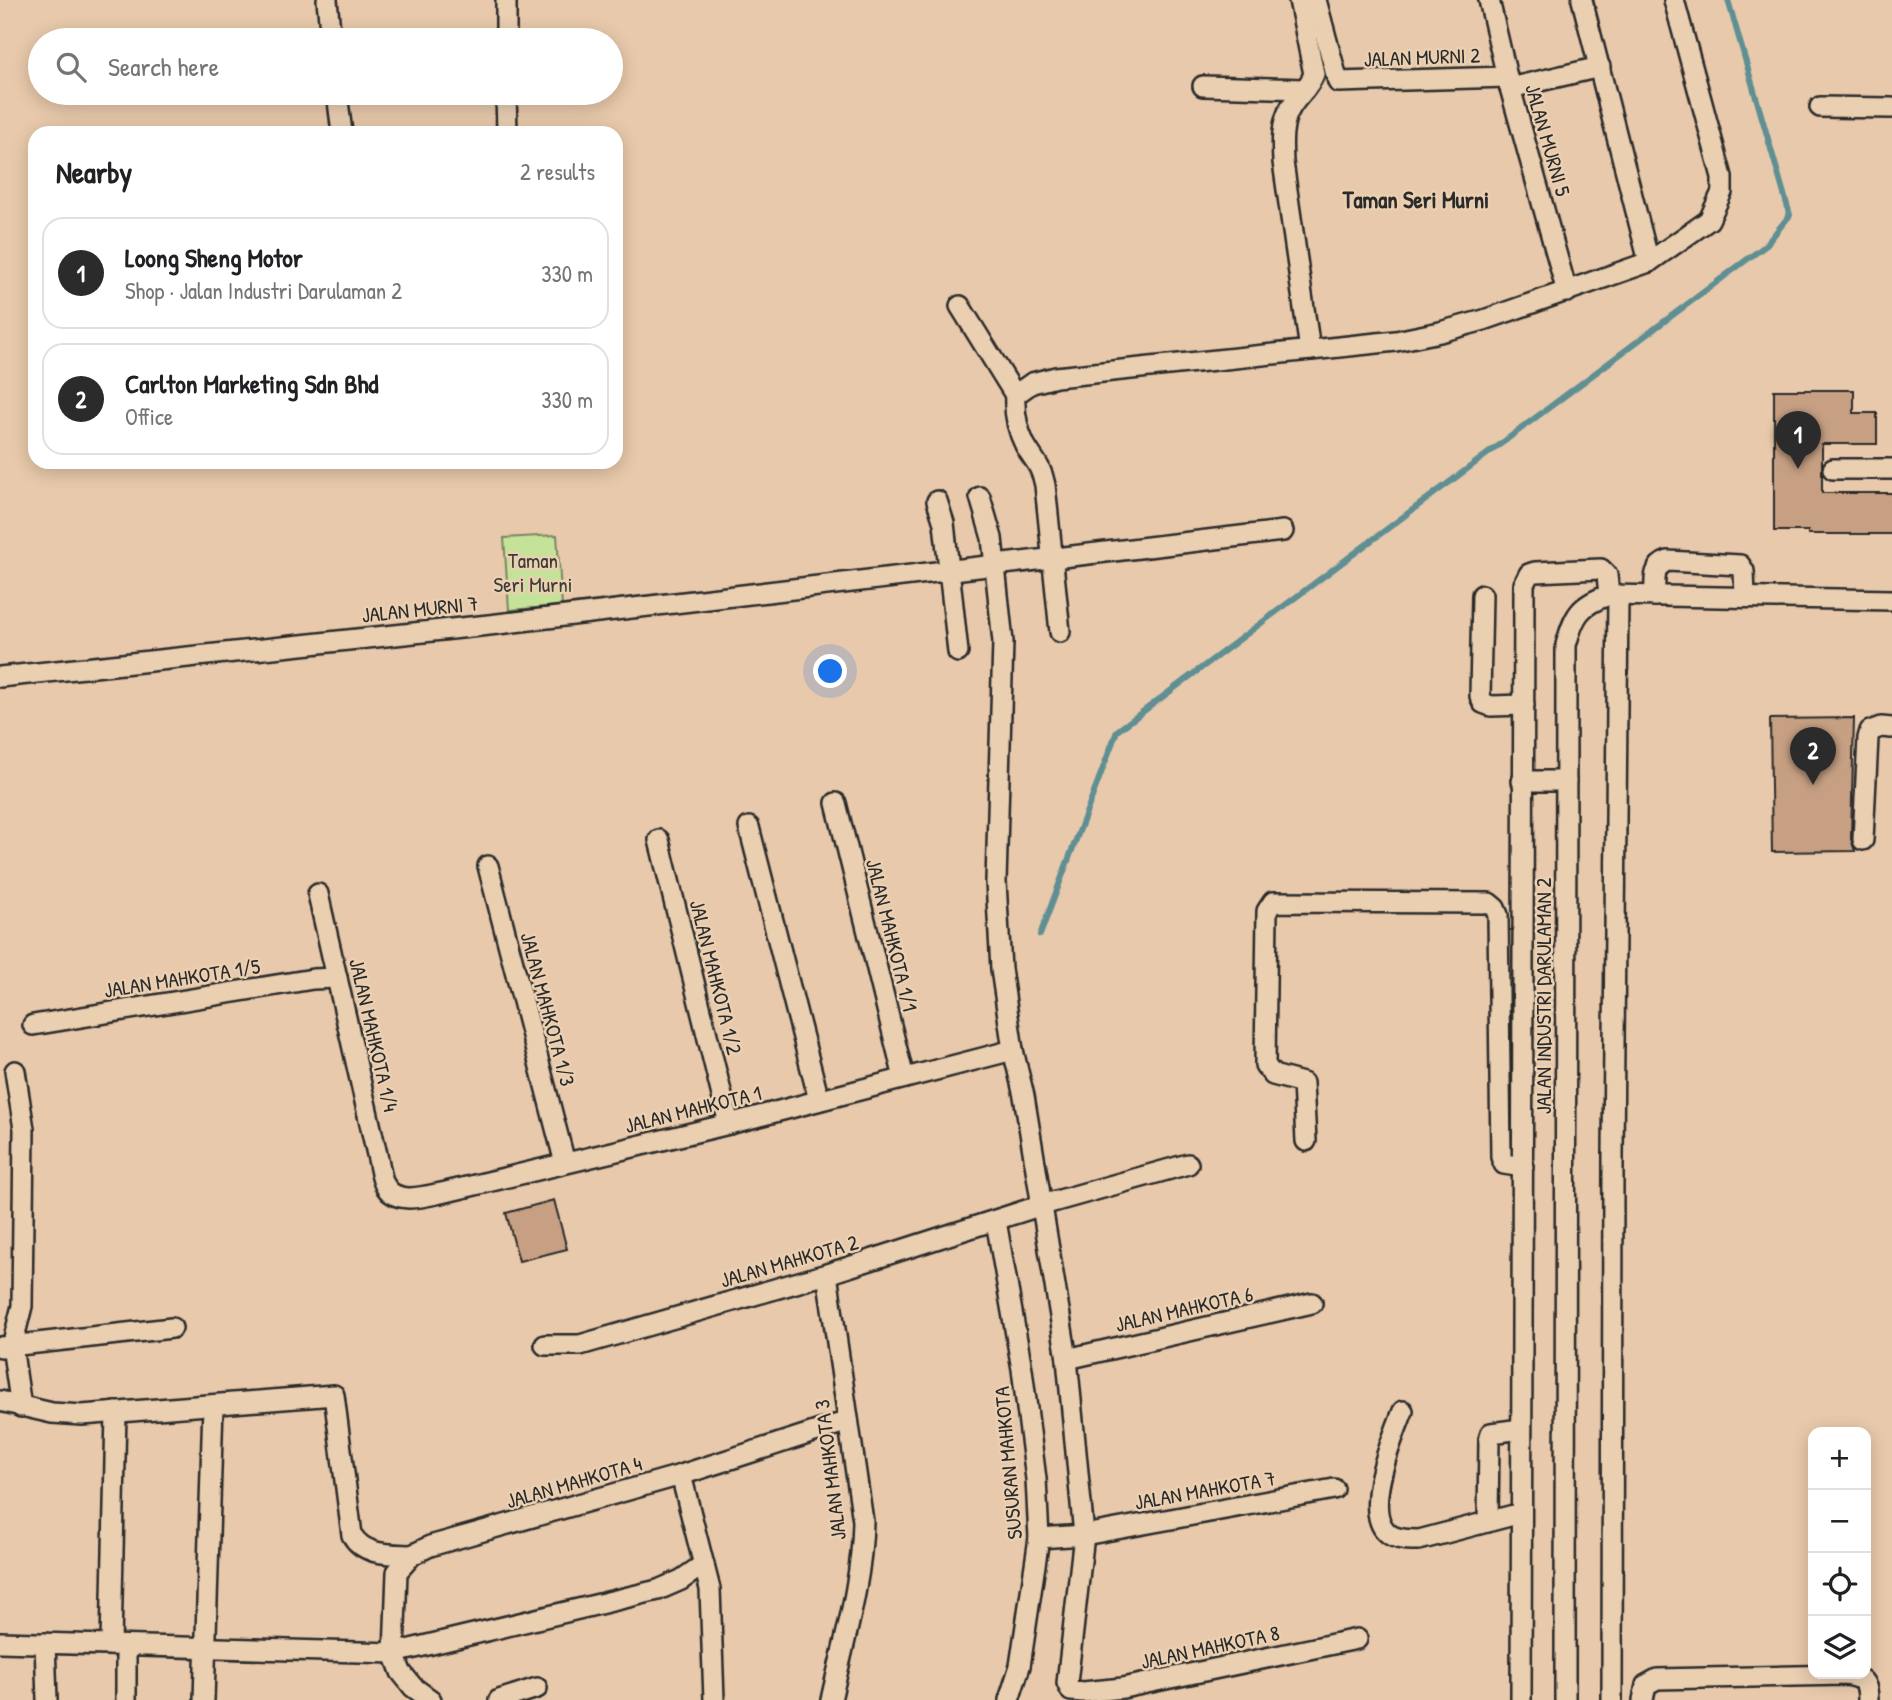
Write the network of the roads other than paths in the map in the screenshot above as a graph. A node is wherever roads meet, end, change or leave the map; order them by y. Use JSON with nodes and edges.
{"nodes":[{"id":1,"x":327,"y":0,"type":"edge"},
{"id":2,"x":506,"y":0,"type":"edge"},
{"id":3,"x":1299,"y":0,"type":"edge"},
{"id":4,"x":1316,"y":0,"type":"edge"},
{"id":5,"x":1489,"y":0,"type":"edge"},
{"id":6,"x":1582,"y":0,"type":"edge"},
{"id":7,"x":1674,"y":0,"type":"edge"},
{"id":8,"x":330,"y":28,"type":"edge"},
{"id":9,"x":506,"y":28,"type":"edge"},
{"id":10,"x":1600,"y":67,"type":"junction"},
{"id":11,"x":1509,"y":83,"type":"junction"},
{"id":12,"x":1203,"y":86,"type":"dead end"},
{"id":13,"x":1305,"y":89,"type":"junction"},
{"id":14,"x":338,"y":105,"type":"edge"},
{"id":15,"x":506,"y":105,"type":"edge"},
{"id":16,"x":1820,"y":107,"type":"dead end"},
{"id":17,"x":1892,"y":108,"type":"edge"},
{"id":18,"x":341,"y":126,"type":"edge"},
{"id":19,"x":507,"y":126,"type":"edge"},
{"id":20,"x":1649,"y":262,"type":"junction"},
{"id":21,"x":1567,"y":292,"type":"junction"},
{"id":22,"x":960,"y":306,"type":"dead end"},
{"id":23,"x":1310,"y":350,"type":"junction"},
{"id":24,"x":1015,"y":395,"type":"junction"},
{"id":25,"x":1833,"y":469,"type":"dead end"},
{"id":26,"x":1892,"y":469,"type":"edge"},
{"id":27,"x":980,"y":497,"type":"dead end"},
{"id":28,"x":937,"y":501,"type":"dead end"},
{"id":29,"x":1283,"y":531,"type":"dead end"},
{"id":30,"x":1052,"y":558,"type":"junction"},
{"id":31,"x":996,"y":565,"type":"junction"},
{"id":32,"x":950,"y":570,"type":"junction"},
{"id":33,"x":1482,"y":595,"type":"dead end"},
{"id":34,"x":1614,"y":595,"type":"junction"},
{"id":35,"x":1655,"y":596,"type":"junction"},
{"id":36,"x":1745,"y":597,"type":"junction"},
{"id":37,"x":1892,"y":600,"type":"edge"},
{"id":38,"x":1060,"y":632,"type":"dead end"},
{"id":39,"x":958,"y":652,"type":"dead end"},
{"id":40,"x":0,"y":677,"type":"edge"},
{"id":41,"x":1524,"y":705,"type":"junction"},
{"id":42,"x":1892,"y":728,"type":"edge"},
{"id":43,"x":1522,"y":781,"type":"junction"},
{"id":44,"x":1566,"y":781,"type":"junction"},
{"id":45,"x":836,"y":803,"type":"dead end"},
{"id":46,"x":749,"y":827,"type":"dead end"},
{"id":47,"x":659,"y":840,"type":"dead end"},
{"id":48,"x":1863,"y":840,"type":"dead end"},
{"id":49,"x":488,"y":866,"type":"dead end"},
{"id":50,"x":318,"y":894,"type":"dead end"},
{"id":51,"x":337,"y":978,"type":"junction"},
{"id":52,"x":33,"y":1025,"type":"dead end"},
{"id":53,"x":1013,"y":1051,"type":"junction"},
{"id":54,"x":15,"y":1071,"type":"dead end"},
{"id":55,"x":904,"y":1079,"type":"junction"},
{"id":56,"x":819,"y":1100,"type":"junction"},
{"id":57,"x":729,"y":1124,"type":"junction"},
{"id":58,"x":1306,"y":1141,"type":"dead end"},
{"id":59,"x":565,"y":1163,"type":"junction"},
{"id":60,"x":1188,"y":1164,"type":"dead end"},
{"id":61,"x":1523,"y":1167,"type":"junction"},
{"id":62,"x":386,"y":1187,"type":"joint"},
{"id":63,"x":1042,"y":1205,"type":"junction"},
{"id":64,"x":996,"y":1221,"type":"junction"},
{"id":65,"x":827,"y":1274,"type":"junction"},
{"id":66,"x":1312,"y":1303,"type":"dead end"},
{"id":67,"x":172,"y":1328,"type":"dead end"},
{"id":68,"x":545,"y":1345,"type":"dead end"},
{"id":69,"x":6,"y":1346,"type":"edge"},
{"id":70,"x":1067,"y":1359,"type":"junction"},
{"id":71,"x":0,"y":1401,"type":"edge"},
{"id":72,"x":213,"y":1405,"type":"junction"},
{"id":73,"x":21,"y":1406,"type":"junction"},
{"id":74,"x":116,"y":1412,"type":"junction"},
{"id":75,"x":1403,"y":1412,"type":"dead end"},
{"id":76,"x":848,"y":1421,"type":"junction"},
{"id":77,"x":1521,"y":1429,"type":"junction"},
{"id":78,"x":681,"y":1475,"type":"junction"},
{"id":79,"x":1334,"y":1489,"type":"dead end"},
{"id":80,"x":1521,"y":1513,"type":"junction"},
{"id":81,"x":1488,"y":1522,"type":"junction"},
{"id":82,"x":1084,"y":1535,"type":"junction"},
{"id":83,"x":1039,"y":1538,"type":"junction"},
{"id":84,"x":412,"y":1555,"type":"junction"},
{"id":85,"x":704,"y":1563,"type":"junction"},
{"id":86,"x":1357,"y":1639,"type":"dead end"},
{"id":87,"x":0,"y":1642,"type":"edge"},
{"id":88,"x":45,"y":1643,"type":"junction"},
{"id":89,"x":118,"y":1645,"type":"junction"},
{"id":90,"x":205,"y":1649,"type":"junction"},
{"id":91,"x":394,"y":1653,"type":"junction"},
{"id":92,"x":537,"y":1688,"type":"dead end"},
{"id":93,"x":47,"y":1700,"type":"edge"},
{"id":94,"x":126,"y":1700,"type":"edge"},
{"id":95,"x":204,"y":1700,"type":"edge"},
{"id":96,"x":431,"y":1700,"type":"edge"},
{"id":97,"x":499,"y":1700,"type":"edge"},
{"id":98,"x":715,"y":1700,"type":"edge"},
{"id":99,"x":831,"y":1700,"type":"edge"},
{"id":100,"x":1009,"y":1700,"type":"edge"},
{"id":101,"x":1521,"y":1700,"type":"edge"},
{"id":102,"x":1565,"y":1700,"type":"edge"},
{"id":103,"x":1612,"y":1700,"type":"edge"},
{"id":104,"x":1643,"y":1700,"type":"edge"},
{"id":105,"x":1868,"y":1700,"type":"edge"}],
"edges":[{"from":1,"to":8,"type":"street"},
{"from":2,"to":9,"type":"street"},
{"from":3,"to":13,"type":"street"},
{"from":4,"to":11,"type":"street","name":"JALAN MURNI 2"},
{"from":5,"to":11,"type":"street","name":"JALAN MURNI 5"},
{"from":6,"to":10,"type":"street"},
{"from":7,"to":20,"type":"street"},
{"from":10,"to":11,"type":"street","name":"JALAN MURNI 2"},
{"from":10,"to":20,"type":"street"},
{"from":11,"to":21,"type":"street","name":"JALAN MURNI 5"},
{"from":12,"to":13,"type":"street"},
{"from":13,"to":23,"type":"street"},
{"from":14,"to":18,"type":"street"},
{"from":15,"to":19,"type":"street"},
{"from":16,"to":17,"type":"street"},
{"from":20,"to":21,"type":"street"},
{"from":21,"to":23,"type":"street"},
{"from":22,"to":24,"type":"street"},
{"from":23,"to":24,"type":"street"},
{"from":24,"to":30,"type":"street"},
{"from":25,"to":26,"type":"street"},
{"from":27,"to":31,"type":"street"},
{"from":28,"to":32,"type":"street"},
{"from":29,"to":30,"type":"street","name":"JALAN MURNI 7"},
{"from":30,"to":31,"type":"street","name":"JALAN MURNI 7"},
{"from":30,"to":38,"type":"street"},
{"from":31,"to":32,"type":"street","name":"JALAN MURNI 7"},
{"from":31,"to":53,"type":"street"},
{"from":32,"to":39,"type":"street"},
{"from":32,"to":40,"type":"street","name":"JALAN MURNI 7"},
{"from":33,"to":41,"type":"street"},
{"from":34,"to":35,"type":"street"},
{"from":34,"to":41,"type":"street"},
{"from":34,"to":44,"type":"street","name":"JALAN INDUSTRI DARULAMAN 2"},
{"from":34,"to":103,"type":"street"},
{"from":35,"to":36,"type":"street"},
{"from":35,"to":36,"type":"street"},
{"from":36,"to":37,"type":"street"},
{"from":41,"to":43,"type":"street"},
{"from":42,"to":48,"type":"street"},
{"from":43,"to":44,"type":"street"},
{"from":43,"to":61,"type":"street"},
{"from":44,"to":102,"type":"street","name":"JALAN INDUSTRI DARULAMAN 2"},
{"from":45,"to":55,"type":"street","name":"JALAN MAHKOTA 1/1"},
{"from":46,"to":56,"type":"street"},
{"from":47,"to":57,"type":"street","name":"JALAN MAHKOTA 1/2"},
{"from":49,"to":59,"type":"street","name":"JALAN MAHKOTA 1/3"},
{"from":50,"to":51,"type":"street","name":"JALAN MAHKOTA 1/4"},
{"from":51,"to":52,"type":"street","name":"JALAN MAHKOTA 1/5"},
{"from":51,"to":62,"type":"street","name":"JALAN MAHKOTA 1/4"},
{"from":53,"to":55,"type":"street","name":"JALAN MAHKOTA 1"},
{"from":53,"to":63,"type":"street"},
{"from":54,"to":69,"type":"street"},
{"from":55,"to":56,"type":"street","name":"JALAN MAHKOTA 1"},
{"from":56,"to":57,"type":"street","name":"JALAN MAHKOTA 1"},
{"from":57,"to":59,"type":"street","name":"JALAN MAHKOTA 1"},
{"from":58,"to":61,"type":"street"},
{"from":59,"to":62,"type":"street","name":"JALAN MAHKOTA 1"},
{"from":60,"to":63,"type":"street","name":"JALAN MAHKOTA 2"},
{"from":61,"to":77,"type":"street"},
{"from":63,"to":64,"type":"street","name":"JALAN MAHKOTA 2"},
{"from":63,"to":70,"type":"street"},
{"from":64,"to":65,"type":"street","name":"JALAN MAHKOTA 2"},
{"from":64,"to":83,"type":"street","name":"SUSURAN MAHKOTA"},
{"from":65,"to":68,"type":"street","name":"JALAN MAHKOTA 2"},
{"from":65,"to":76,"type":"street","name":"JALAN MAHKOTA 3"},
{"from":66,"to":70,"type":"street","name":"JALAN MAHKOTA 6"},
{"from":67,"to":69,"type":"street"},
{"from":69,"to":73,"type":"street"},
{"from":70,"to":82,"type":"street"},
{"from":71,"to":73,"type":"street"},
{"from":72,"to":74,"type":"street"},
{"from":72,"to":84,"type":"street"},
{"from":72,"to":90,"type":"street"},
{"from":73,"to":74,"type":"street"},
{"from":74,"to":89,"type":"street"},
{"from":75,"to":81,"type":"street"},
{"from":76,"to":78,"type":"street","name":"JALAN MAHKOTA 4"},
{"from":76,"to":99,"type":"street","name":"JALAN MAHKOTA 3"},
{"from":77,"to":80,"type":"street"},
{"from":77,"to":81,"type":"street"},
{"from":78,"to":84,"type":"street","name":"JALAN MAHKOTA 4"},
{"from":78,"to":85,"type":"street"},
{"from":79,"to":82,"type":"street","name":"JALAN MAHKOTA 7"},
{"from":80,"to":81,"type":"street"},
{"from":80,"to":101,"type":"street"},
{"from":82,"to":83,"type":"street","name":"JALAN MAHKOTA 7"},
{"from":82,"to":86,"type":"street","name":"JALAN MAHKOTA 8"},
{"from":83,"to":100,"type":"street","name":"SUSURAN MAHKOTA"},
{"from":84,"to":91,"type":"street"},
{"from":85,"to":91,"type":"street"},
{"from":85,"to":98,"type":"street"},
{"from":87,"to":88,"type":"street"},
{"from":88,"to":89,"type":"street"},
{"from":88,"to":93,"type":"street"},
{"from":89,"to":90,"type":"street"},
{"from":89,"to":94,"type":"street"},
{"from":90,"to":91,"type":"street"},
{"from":90,"to":95,"type":"street"},
{"from":91,"to":96,"type":"street"},
{"from":92,"to":97,"type":"street"},
{"from":104,"to":105,"type":"street"}]}
